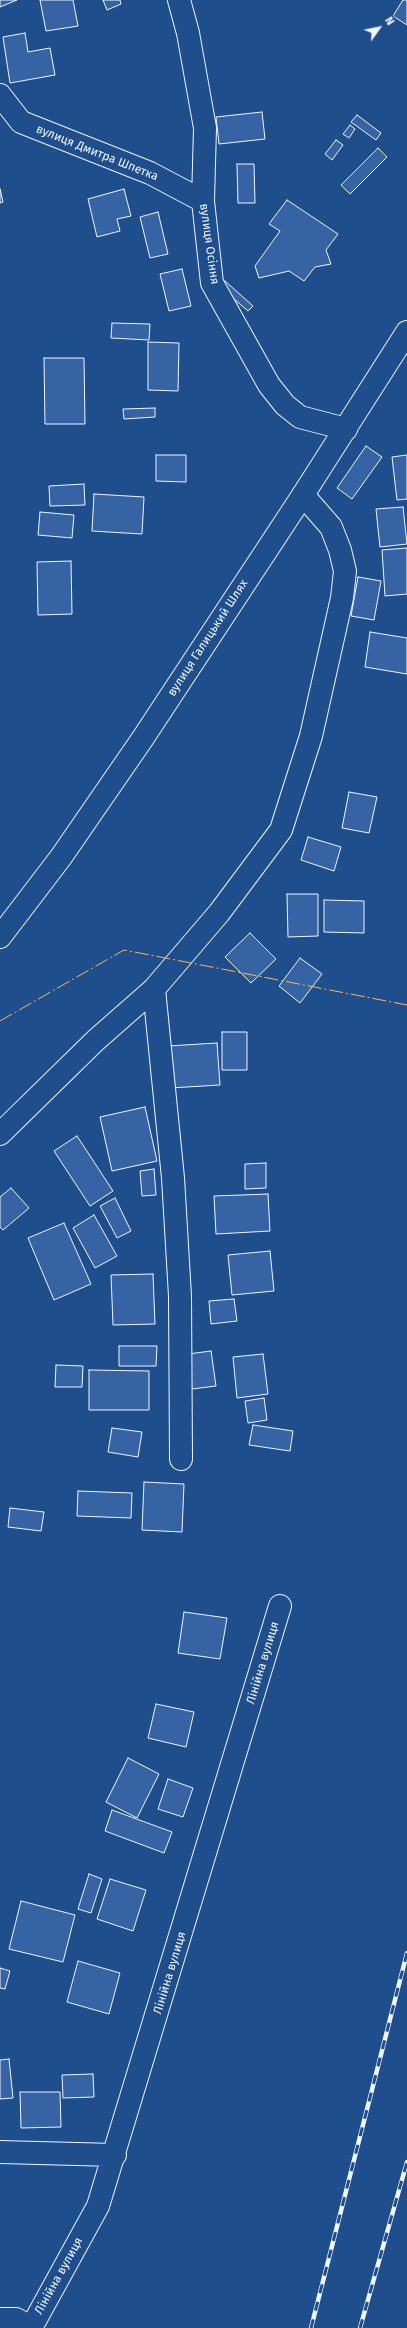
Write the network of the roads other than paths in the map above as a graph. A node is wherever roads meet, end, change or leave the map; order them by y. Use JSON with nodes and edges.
{"nodes":[{"id":1,"x":179,"y":0,"type":"edge"},
{"id":2,"x":0,"y":95,"type":"edge"},
{"id":3,"x":203,"y":201,"type":"junction"},
{"id":4,"x":407,"y":332,"type":"edge"},
{"id":5,"x":346,"y":429,"type":"junction"},
{"id":6,"x":303,"y":495,"type":"junction"},
{"id":7,"x":0,"y":937,"type":"edge"},
{"id":8,"x":154,"y":989,"type":"junction"},
{"id":9,"x":0,"y":1134,"type":"edge"},
{"id":10,"x":181,"y":1459,"type":"dead end"},
{"id":11,"x":280,"y":1606,"type":"dead end"},
{"id":12,"x":0,"y":2152,"type":"edge"},
{"id":13,"x":115,"y":2155,"type":"junction"},
{"id":14,"x":0,"y":2319,"type":"edge"},
{"id":15,"x":31,"y":2328,"type":"edge"}],
"edges":[{"from":1,"to":3,"type":"main road","name":"вулиця Осіння"},
{"from":2,"to":3,"type":"main road","name":"вулиця Дмитра Шпетка"},
{"from":3,"to":5,"type":"main road","name":"вулиця Осіння"},
{"from":4,"to":5,"type":"main road","name":"вулиця Галицький Шлях"},
{"from":5,"to":6,"type":"main road","name":"вулиця Галицький Шлях"},
{"from":6,"to":7,"type":"main road","name":"вулиця Галицький Шлях"},
{"from":6,"to":8,"type":"main road"},
{"from":8,"to":9,"type":"main road"},
{"from":8,"to":10,"type":"main road"},
{"from":11,"to":13,"type":"main road","name":"Лінійна вулиця"},
{"from":12,"to":13,"type":"main road"},
{"from":13,"to":15,"type":"main road","name":"Лінійна вулиця"},
{"from":14,"to":15,"type":"main road"}]}
